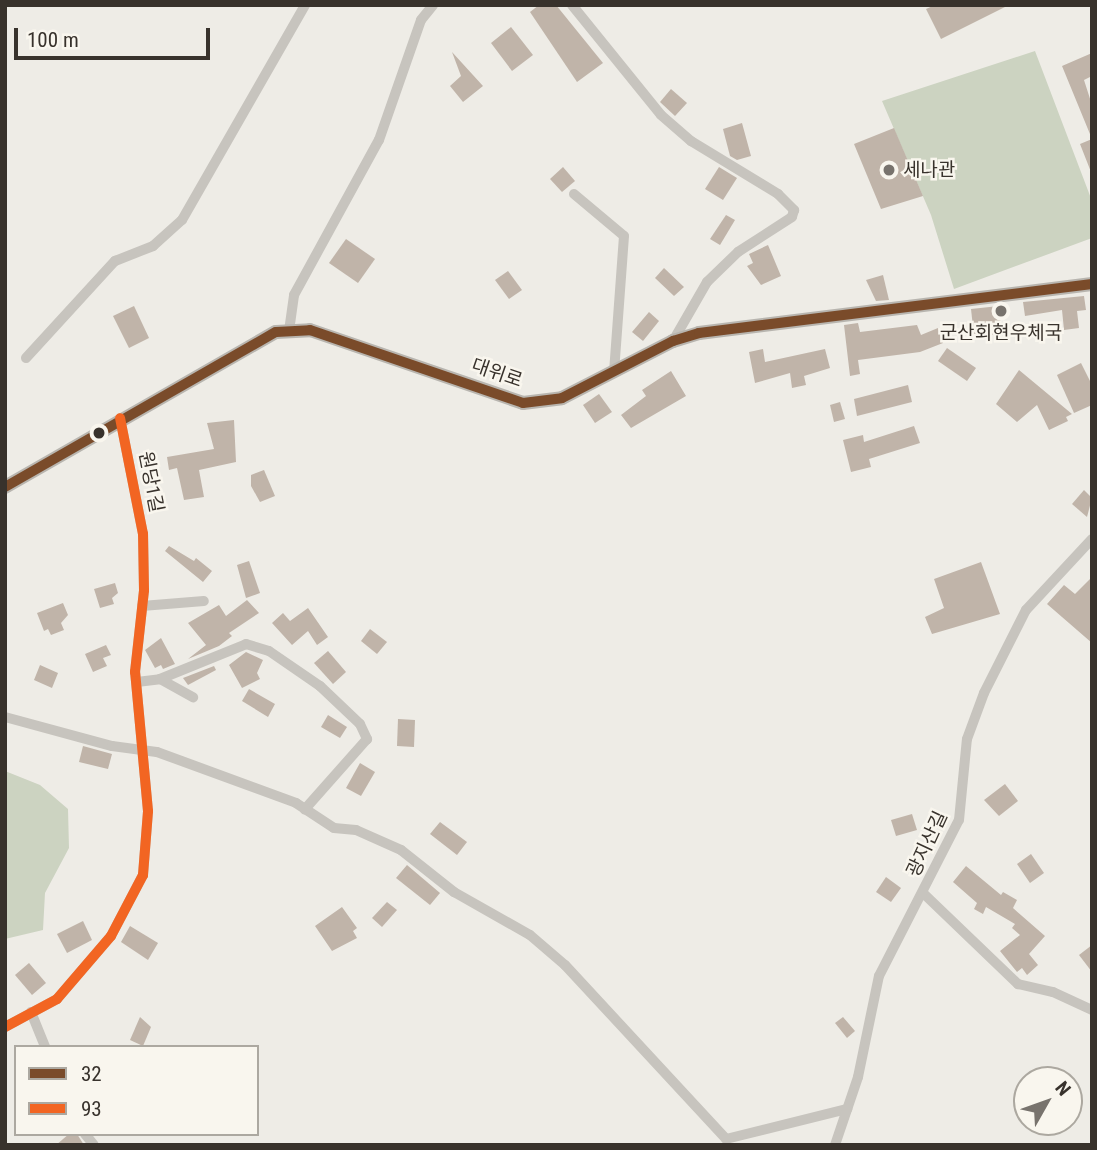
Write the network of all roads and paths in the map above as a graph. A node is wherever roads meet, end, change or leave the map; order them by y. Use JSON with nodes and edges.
{"nodes":[{"id":1,"x":305,"y":5,"type":"edge"},
{"id":2,"x":432,"y":5,"type":"edge"},
{"id":3,"x":572,"y":5,"type":"edge"},
{"id":4,"x":574,"y":194,"type":"dead end"},
{"id":5,"x":1092,"y":284,"type":"edge"},
{"id":6,"x":289,"y":331,"type":"junction"},
{"id":7,"x":673,"y":341,"type":"junction"},
{"id":8,"x":26,"y":358,"type":"dead end"},
{"id":9,"x":614,"y":373,"type":"junction"},
{"id":10,"x":120,"y":418,"type":"junction"},
{"id":11,"x":5,"y":487,"type":"edge"},
{"id":12,"x":1092,"y":539,"type":"edge"},
{"id":13,"x":204,"y":601,"type":"dead end"},
{"id":14,"x":142,"y":606,"type":"junction"},
{"id":15,"x":160,"y":679,"type":"junction"},
{"id":16,"x":137,"y":682,"type":"junction"},
{"id":17,"x":193,"y":697,"type":"dead end"},
{"id":18,"x":5,"y":717,"type":"edge"},
{"id":19,"x":143,"y":750,"type":"junction"},
{"id":20,"x":304,"y":809,"type":"junction"},
{"id":21,"x":923,"y":893,"type":"junction"},
{"id":22,"x":1092,"y":1010,"type":"edge"},
{"id":23,"x":31,"y":1013,"type":"junction"},
{"id":24,"x":5,"y":1027,"type":"edge"},
{"id":25,"x":44,"y":1045,"type":"edge"},
{"id":26,"x":847,"y":1109,"type":"junction"},
{"id":27,"x":835,"y":1145,"type":"edge"}],
"edges":[{"from":1,"to":8,"type":"street"},
{"from":2,"to":6,"type":"street"},
{"from":3,"to":7,"type":"street"},
{"from":4,"to":9,"type":"street"},
{"from":5,"to":7,"type":"street","name":"대위로"},
{"from":6,"to":9,"type":"street","name":"대위로"},
{"from":6,"to":10,"type":"street","name":"대위로"},
{"from":7,"to":9,"type":"street","name":"대위로"},
{"from":10,"to":11,"type":"street","name":"대위로"},
{"from":10,"to":14,"type":"street","name":"원당1길"},
{"from":12,"to":21,"type":"street","name":"광지산길"},
{"from":13,"to":14,"type":"street"},
{"from":14,"to":16,"type":"street","name":"원당1길"},
{"from":15,"to":16,"type":"street"},
{"from":15,"to":17,"type":"street"},
{"from":15,"to":20,"type":"street"},
{"from":16,"to":19,"type":"street","name":"원당1길"},
{"from":18,"to":19,"type":"street"},
{"from":19,"to":20,"type":"street"},
{"from":19,"to":23,"type":"street","name":"원당1길"},
{"from":20,"to":26,"type":"street"},
{"from":21,"to":22,"type":"street"},
{"from":21,"to":26,"type":"street","name":"광지산길"},
{"from":23,"to":24,"type":"street","name":"원당1길"},
{"from":23,"to":25,"type":"street"},
{"from":26,"to":27,"type":"street","name":"광지산길"}]}
